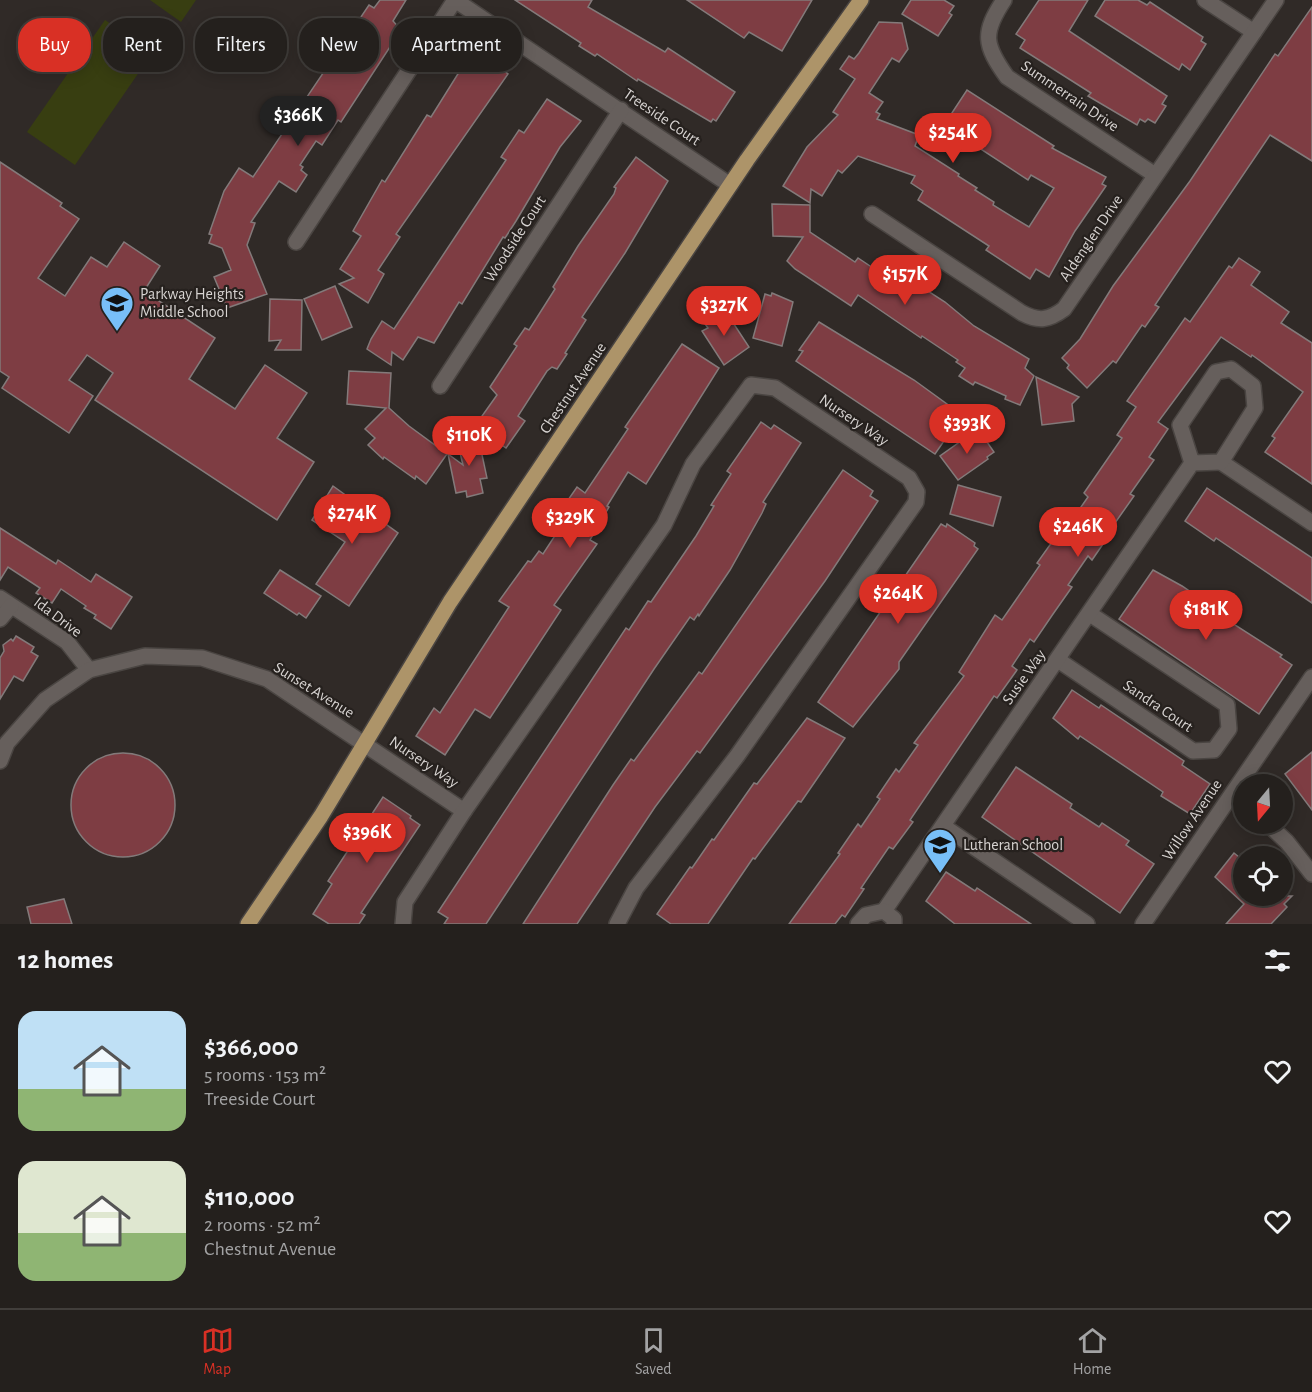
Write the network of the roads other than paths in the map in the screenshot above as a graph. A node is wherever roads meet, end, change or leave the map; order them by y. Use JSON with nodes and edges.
{"nodes":[{"id":1,"x":861,"y":0,"type":"edge"},
{"id":2,"x":1004,"y":0,"type":"edge"},
{"id":3,"x":1205,"y":0,"type":"edge"},
{"id":4,"x":1276,"y":0,"type":"edge"},
{"id":5,"x":1254,"y":32,"type":"junction"},
{"id":6,"x":621,"y":110,"type":"junction"},
{"id":7,"x":1155,"y":175,"type":"junction"},
{"id":8,"x":730,"y":185,"type":"junction"},
{"id":9,"x":872,"y":214,"type":"dead end"},
{"id":10,"x":296,"y":242,"type":"dead end"},
{"id":11,"x":440,"y":386,"type":"dead end"},
{"id":12,"x":1221,"y":462,"type":"junction"},
{"id":13,"x":1192,"y":463,"type":"junction"},
{"id":14,"x":1312,"y":523,"type":"edge"},
{"id":15,"x":6,"y":602,"type":"edge"},
{"id":16,"x":1090,"y":614,"type":"junction"},
{"id":17,"x":0,"y":619,"type":"edge"},
{"id":18,"x":1059,"y":660,"type":"junction"},
{"id":19,"x":89,"y":670,"type":"junction"},
{"id":20,"x":1312,"y":677,"type":"edge"},
{"id":21,"x":364,"y":743,"type":"junction"},
{"id":22,"x":0,"y":762,"type":"edge"},
{"id":23,"x":1252,"y":774,"type":"edge"},
{"id":24,"x":1233,"y":804,"type":"edge"},
{"id":25,"x":464,"y":811,"type":"junction"},
{"id":26,"x":943,"y":826,"type":"junction"},
{"id":27,"x":1279,"y":834,"type":"edge"},
{"id":28,"x":1312,"y":874,"type":"edge"},
{"id":29,"x":884,"y":911,"type":"junction"},
{"id":30,"x":248,"y":924,"type":"edge"},
{"id":31,"x":403,"y":924,"type":"edge"},
{"id":32,"x":617,"y":924,"type":"edge"},
{"id":33,"x":858,"y":924,"type":"edge"},
{"id":34,"x":894,"y":924,"type":"edge"},
{"id":35,"x":1087,"y":924,"type":"edge"},
{"id":36,"x":1143,"y":924,"type":"edge"}],
"edges":[{"from":1,"to":8,"type":"main road","name":"Chestnut Avenue"},
{"from":2,"to":7,"type":"street","name":"Summerrain Drive"},
{"from":3,"to":5,"type":"street"},
{"from":4,"to":5,"type":"street","name":"Aldenglen Drive"},
{"from":5,"to":7,"type":"street","name":"Aldenglen Drive"},
{"from":6,"to":8,"type":"street","name":"Treeside Court"},
{"from":6,"to":10,"type":"street","name":"Treeside Court"},
{"from":6,"to":11,"type":"street","name":"Woodside Court"},
{"from":7,"to":9,"type":"street","name":"Aldenglen Drive"},
{"from":8,"to":21,"type":"main road","name":"Chestnut Avenue"},
{"from":12,"to":13,"type":"street"},
{"from":12,"to":13,"type":"street"},
{"from":12,"to":14,"type":"street"},
{"from":13,"to":16,"type":"street","name":"Susie Way"},
{"from":15,"to":17,"type":"street"},
{"from":15,"to":19,"type":"street","name":"Ida Drive"},
{"from":16,"to":18,"type":"street","name":"Susie Way"},
{"from":16,"to":18,"type":"street","name":"Sandra Court"},
{"from":18,"to":26,"type":"street","name":"Susie Way"},
{"from":19,"to":21,"type":"street","name":"Sunset Avenue"},
{"from":19,"to":22,"type":"street","name":"Sunset Avenue"},
{"from":20,"to":23,"type":"street","name":"Willow Avenue"},
{"from":21,"to":25,"type":"street","name":"Nursery Way"},
{"from":21,"to":30,"type":"main road","name":"Chestnut Avenue"},
{"from":24,"to":36,"type":"street","name":"Willow Avenue"},
{"from":25,"to":31,"type":"street","name":"Nursery Way"},
{"from":25,"to":32,"type":"street","name":"Nursery Way"},
{"from":26,"to":29,"type":"street","name":"Susie Way"},
{"from":26,"to":35,"type":"street"},
{"from":27,"to":28,"type":"street"},
{"from":29,"to":33,"type":"street","name":"Susie Way"},
{"from":29,"to":34,"type":"street"}]}
